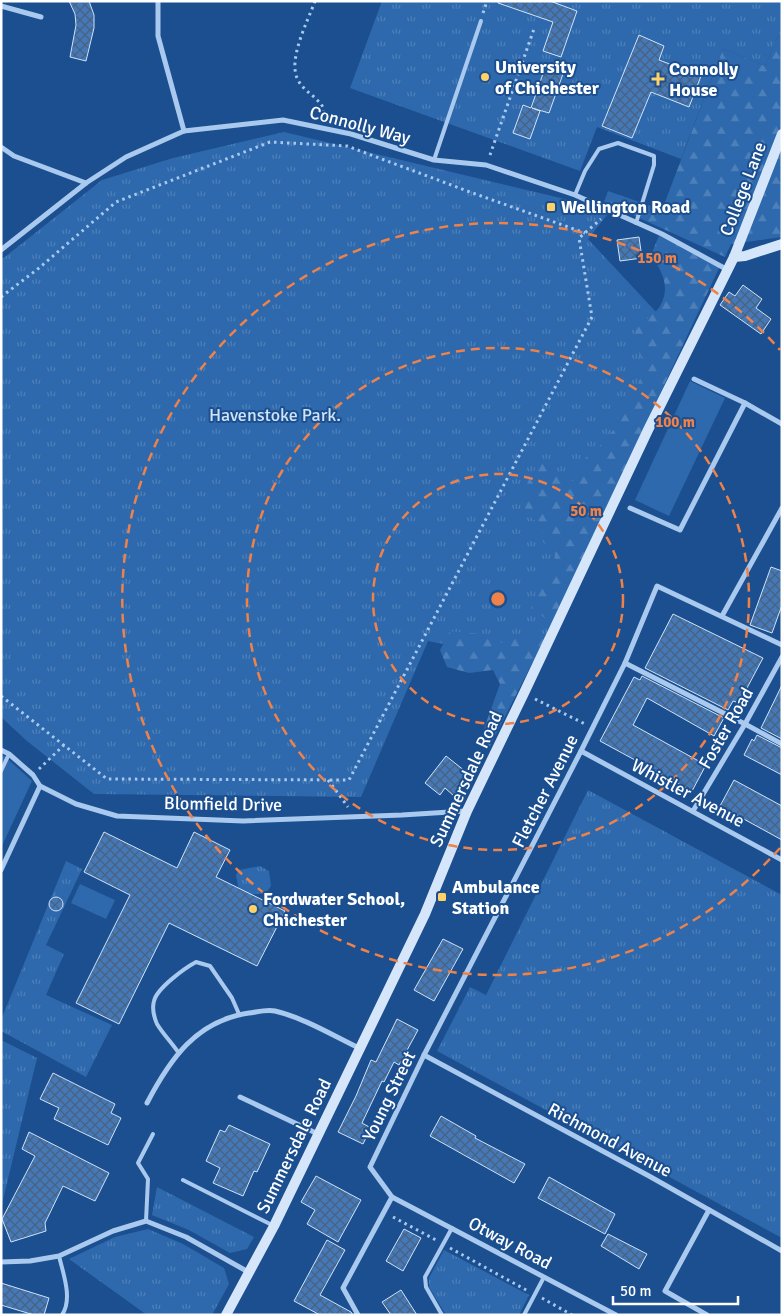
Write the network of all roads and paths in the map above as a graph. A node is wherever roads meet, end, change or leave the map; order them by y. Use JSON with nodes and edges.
{"nodes":[{"id":1,"x":158,"y":1,"type":"edge"},
{"id":2,"x":316,"y":1,"type":"edge"},
{"id":3,"x":1,"y":6,"type":"edge"},
{"id":4,"x":41,"y":17,"type":"dead end"},
{"id":5,"x":481,"y":21,"type":"dead end"},
{"id":6,"x":535,"y":26,"type":"dead end"},
{"id":7,"x":319,"y":128,"type":"junction"},
{"id":8,"x":184,"y":131,"type":"junction"},
{"id":9,"x":782,"y":134,"type":"edge"},
{"id":10,"x":1,"y":147,"type":"edge"},
{"id":11,"x":434,"y":160,"type":"junction"},
{"id":12,"x":486,"y":165,"type":"junction"},
{"id":13,"x":86,"y":183,"type":"junction"},
{"id":14,"x":575,"y":195,"type":"junction"},
{"id":15,"x":611,"y":210,"type":"junction"},
{"id":16,"x":636,"y":223,"type":"junction"},
{"id":17,"x":585,"y":233,"type":"junction"},
{"id":18,"x":782,"y":244,"type":"edge"},
{"id":19,"x":1,"y":250,"type":"edge"},
{"id":20,"x":734,"y":256,"type":"junction"},
{"id":21,"x":726,"y":269,"type":"junction"},
{"id":22,"x":1,"y":297,"type":"edge"},
{"id":23,"x":694,"y":378,"type":"dead end"},
{"id":24,"x":745,"y":404,"type":"junction"},
{"id":25,"x":782,"y":424,"type":"edge"},
{"id":26,"x":630,"y":508,"type":"dead end"},
{"id":27,"x":782,"y":508,"type":"edge"},
{"id":28,"x":722,"y":616,"type":"junction"},
{"id":29,"x":782,"y":645,"type":"edge"},
{"id":30,"x":782,"y":657,"type":"edge"},
{"id":31,"x":624,"y":663,"type":"junction"},
{"id":32,"x":524,"y":693,"type":"junction"},
{"id":33,"x":1,"y":696,"type":"edge"},
{"id":34,"x":745,"y":724,"type":"junction"},
{"id":35,"x":592,"y":727,"type":"junction"},
{"id":36,"x":782,"y":744,"type":"edge"},
{"id":37,"x":64,"y":745,"type":"junction"},
{"id":38,"x":1,"y":750,"type":"edge"},
{"id":39,"x":581,"y":751,"type":"junction"},
{"id":40,"x":9,"y":754,"type":"junction"},
{"id":41,"x":1,"y":771,"type":"edge"},
{"id":42,"x":33,"y":775,"type":"junction"},
{"id":43,"x":328,"y":780,"type":"junction"},
{"id":44,"x":40,"y":786,"type":"junction"},
{"id":45,"x":466,"y":811,"type":"junction"},
{"id":46,"x":693,"y":812,"type":"junction"},
{"id":47,"x":355,"y":817,"type":"junction"},
{"id":48,"x":782,"y":860,"type":"edge"},
{"id":49,"x":1,"y":870,"type":"edge"},
{"id":50,"x":451,"y":1005,"type":"joint"},
{"id":51,"x":239,"y":1014,"type":"junction"},
{"id":52,"x":359,"y":1048,"type":"junction"},
{"id":53,"x":178,"y":1052,"type":"junction"},
{"id":54,"x":424,"y":1055,"type":"junction"},
{"id":55,"x":240,"y":1097,"type":"dead end"},
{"id":56,"x":147,"y":1103,"type":"dead end"},
{"id":57,"x":153,"y":1134,"type":"dead end"},
{"id":58,"x":318,"y":1134,"type":"junction"},
{"id":59,"x":183,"y":1180,"type":"dead end"},
{"id":60,"x":392,"y":1196,"type":"junction"},
{"id":61,"x":709,"y":1210,"type":"junction"},
{"id":62,"x":384,"y":1212,"type":"junction"},
{"id":63,"x":146,"y":1221,"type":"junction"},
{"id":64,"x":274,"y":1226,"type":"junction"},
{"id":65,"x":452,"y":1228,"type":"junction"},
{"id":66,"x":443,"y":1245,"type":"junction"},
{"id":67,"x":782,"y":1251,"type":"edge"},
{"id":68,"x":59,"y":1256,"type":"junction"},
{"id":69,"x":1,"y":1262,"type":"edge"},
{"id":70,"x":250,"y":1273,"type":"junction"},
{"id":71,"x":544,"y":1277,"type":"junction"},
{"id":72,"x":535,"y":1294,"type":"junction"},
{"id":73,"x":62,"y":1315,"type":"edge"},
{"id":74,"x":226,"y":1315,"type":"edge"},
{"id":75,"x":358,"y":1315,"type":"edge"},
{"id":76,"x":442,"y":1315,"type":"edge"},
{"id":77,"x":524,"y":1315,"type":"edge"},
{"id":78,"x":572,"y":1315,"type":"edge"},
{"id":79,"x":616,"y":1315,"type":"edge"},
{"id":80,"x":707,"y":1315,"type":"edge"}],
"edges":[{"from":1,"to":8,"type":"street"},
{"from":2,"to":7,"type":"path"},
{"from":3,"to":4,"type":"street"},
{"from":5,"to":11,"type":"lane"},
{"from":6,"to":12,"type":"path"},
{"from":7,"to":8,"type":"street","name":"Connolly Way"},
{"from":7,"to":11,"type":"street","name":"Connolly Way"},
{"from":8,"to":13,"type":"street","name":"Connolly Way"},
{"from":9,"to":20,"type":"street","name":"College Lane"},
{"from":10,"to":13,"type":"street"},
{"from":11,"to":12,"type":"street","name":"Connolly Way"},
{"from":12,"to":14,"type":"street","name":"Connolly Way"},
{"from":13,"to":19,"type":"street","name":"Connolly Way"},
{"from":14,"to":15,"type":"street","name":"Connolly Way"},
{"from":14,"to":16,"type":"lane"},
{"from":15,"to":16,"type":"street","name":"Connolly Way"},
{"from":15,"to":17,"type":"path"},
{"from":16,"to":21,"type":"street","name":"Connolly Way"},
{"from":17,"to":22,"type":"path"},
{"from":17,"to":43,"type":"path"},
{"from":18,"to":20,"type":"street"},
{"from":20,"to":21,"type":"street","name":"Summersdale Road"},
{"from":21,"to":32,"type":"street","name":"Summersdale Road"},
{"from":23,"to":24,"type":"street"},
{"from":24,"to":25,"type":"street"},
{"from":24,"to":26,"type":"street"},
{"from":27,"to":28,"type":"street"},
{"from":28,"to":29,"type":"street"},
{"from":28,"to":31,"type":"street","name":"Fletcher Avenue"},
{"from":30,"to":34,"type":"street","name":"Foster Road"},
{"from":31,"to":34,"type":"street"},
{"from":31,"to":35,"type":"street","name":"Fletcher Avenue"},
{"from":32,"to":35,"type":"path"},
{"from":32,"to":45,"type":"street","name":"Summersdale Road"},
{"from":33,"to":37,"type":"path"},
{"from":34,"to":36,"type":"street"},
{"from":34,"to":46,"type":"street","name":"Foster Road"},
{"from":35,"to":39,"type":"street","name":"Fletcher Avenue"},
{"from":37,"to":42,"type":"path"},
{"from":37,"to":43,"type":"path"},
{"from":38,"to":40,"type":"street"},
{"from":39,"to":46,"type":"street","name":"Whistler Avenue"},
{"from":39,"to":50,"type":"street","name":"Fletcher Avenue"},
{"from":40,"to":41,"type":"lane"},
{"from":40,"to":42,"type":"street"},
{"from":42,"to":44,"type":"street"},
{"from":43,"to":47,"type":"path"},
{"from":44,"to":47,"type":"street","name":"Blomfield Drive"},
{"from":44,"to":49,"type":"street"},
{"from":45,"to":47,"type":"street","name":"Blomfield Drive"},
{"from":45,"to":52,"type":"street","name":"Summersdale Road"},
{"from":46,"to":48,"type":"street","name":"Whistler Avenue"},
{"from":50,"to":54,"type":"street","name":"Young Street"},
{"from":51,"to":52,"type":"street"},
{"from":51,"to":53,"type":"street"},
{"from":51,"to":53,"type":"lane"},
{"from":52,"to":58,"type":"street","name":"Summersdale Road"},
{"from":53,"to":56,"type":"street"},
{"from":54,"to":60,"type":"street","name":"Young Street"},
{"from":54,"to":61,"type":"street","name":"Richmond Avenue"},
{"from":55,"to":58,"type":"street"},
{"from":57,"to":63,"type":"lane"},
{"from":58,"to":64,"type":"street","name":"Summersdale Road"},
{"from":59,"to":64,"type":"lane"},
{"from":60,"to":62,"type":"street"},
{"from":60,"to":65,"type":"street","name":"Otway Road"},
{"from":61,"to":67,"type":"street","name":"Richmond Avenue"},
{"from":61,"to":80,"type":"street"},
{"from":62,"to":66,"type":"path"},
{"from":62,"to":75,"type":"street"},
{"from":63,"to":68,"type":"street"},
{"from":63,"to":70,"type":"street"},
{"from":64,"to":70,"type":"street","name":"Summersdale Road"},
{"from":65,"to":66,"type":"lane"},
{"from":65,"to":71,"type":"street","name":"Otway Road"},
{"from":66,"to":72,"type":"path"},
{"from":66,"to":76,"type":"lane"},
{"from":68,"to":69,"type":"street"},
{"from":68,"to":73,"type":"lane"},
{"from":70,"to":74,"type":"street","name":"Summersdale Road"},
{"from":71,"to":72,"type":"lane"},
{"from":71,"to":79,"type":"street","name":"Otway Road"},
{"from":72,"to":77,"type":"lane"},
{"from":72,"to":78,"type":"path"}]}
